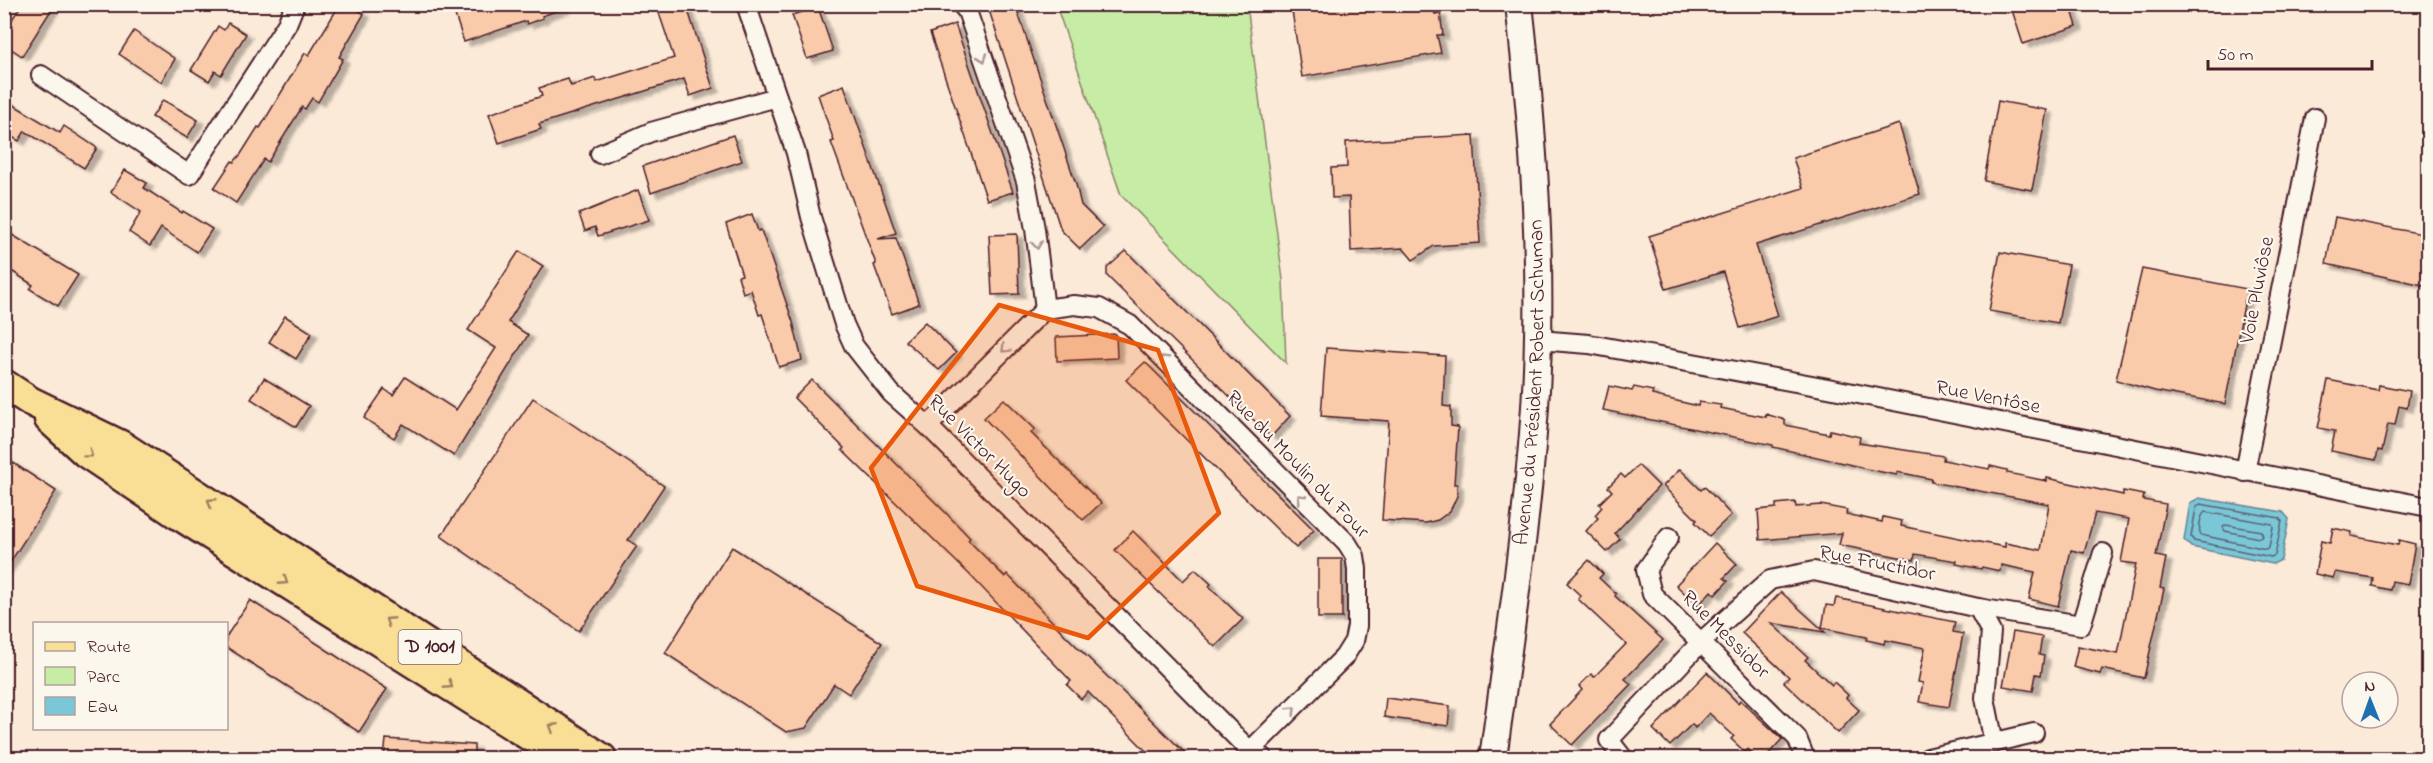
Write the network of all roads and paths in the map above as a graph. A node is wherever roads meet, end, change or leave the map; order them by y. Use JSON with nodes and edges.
{"nodes":[{"id":1,"x":295,"y":4,"type":"edge"},
{"id":2,"x":746,"y":4,"type":"edge"},
{"id":3,"x":961,"y":4,"type":"edge"},
{"id":4,"x":1519,"y":4,"type":"edge"},
{"id":5,"x":41,"y":75,"type":"dead end"},
{"id":6,"x":777,"y":97,"type":"junction"},
{"id":7,"x":2315,"y":118,"type":"dead end"},
{"id":8,"x":600,"y":154,"type":"dead end"},
{"id":9,"x":1045,"y":309,"type":"junction"},
{"id":10,"x":1538,"y":340,"type":"junction"},
{"id":11,"x":4,"y":384,"type":"edge"},
{"id":12,"x":30,"y":401,"type":"junction"},
{"id":13,"x":928,"y":426,"type":"junction"},
{"id":14,"x":2245,"y":472,"type":"junction"},
{"id":15,"x":2428,"y":507,"type":"edge"},
{"id":16,"x":1669,"y":537,"type":"dead end"},
{"id":17,"x":2103,"y":553,"type":"dead end"},
{"id":18,"x":1978,"y":608,"type":"junction"},
{"id":19,"x":1701,"y":642,"type":"junction"},
{"id":20,"x":2034,"y":733,"type":"dead end"},
{"id":21,"x":1994,"y":742,"type":"junction"},
{"id":22,"x":1257,"y":755,"type":"edge"},
{"id":23,"x":564,"y":759,"type":"edge"},
{"id":24,"x":602,"y":759,"type":"edge"},
{"id":25,"x":1493,"y":759,"type":"edge"},
{"id":26,"x":1623,"y":759,"type":"edge"},
{"id":27,"x":1805,"y":759,"type":"edge"},
{"id":28,"x":1928,"y":759,"type":"edge"}],
"edges":[{"from":1,"to":5,"type":"street"},
{"from":2,"to":6,"type":"street","name":"Rue Victor Hugo"},
{"from":3,"to":9,"type":"street","one_way":true},
{"from":4,"to":10,"type":"street","name":"Avenue du Président Robert Schuman"},
{"from":6,"to":8,"type":"street"},
{"from":6,"to":13,"type":"street","name":"Rue Victor Hugo"},
{"from":7,"to":14,"type":"street","name":"Voie Pluviôse"},
{"from":9,"to":13,"type":"street","one_way":true},
{"from":22,"to":9,"type":"street","name":"Rue du Moulin du Four","one_way":true},
{"from":10,"to":14,"type":"street","name":"Rue Ventôse"},
{"from":10,"to":25,"type":"street","name":"Avenue du Président Robert Schuman"},
{"from":11,"to":12,"type":"main road","number":"D 1001"},
{"from":12,"to":23,"type":"main road","number":"D 1001","one_way":true},
{"from":24,"to":12,"type":"main road","number":"D 1001","one_way":true},
{"from":13,"to":22,"type":"street","name":"Rue Victor Hugo"},
{"from":14,"to":15,"type":"street","name":"Rue Ventôse"},
{"from":16,"to":19,"type":"street","name":"Rue Messidor"},
{"from":17,"to":18,"type":"street","name":"Rue Fructidor"},
{"from":18,"to":19,"type":"street","name":"Rue Fructidor"},
{"from":18,"to":21,"type":"street"},
{"from":19,"to":26,"type":"street","name":"Rue Fructidor"},
{"from":19,"to":27,"type":"street","name":"Rue Messidor"},
{"from":20,"to":21,"type":"street"},
{"from":21,"to":28,"type":"street"}]}
